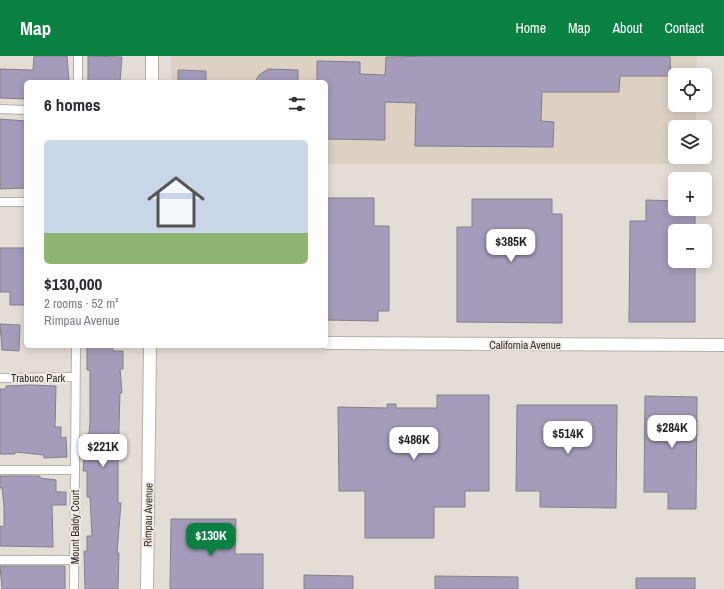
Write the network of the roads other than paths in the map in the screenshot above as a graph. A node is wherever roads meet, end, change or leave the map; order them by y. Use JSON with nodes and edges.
{"nodes":[{"id":1,"x":78,"y":56,"type":"edge"},
{"id":2,"x":152,"y":56,"type":"edge"},
{"id":3,"x":78,"y":80,"type":"edge"},
{"id":4,"x":152,"y":80,"type":"edge"},
{"id":5,"x":0,"y":109,"type":"edge"},
{"id":6,"x":24,"y":110,"type":"edge"},
{"id":7,"x":0,"y":202,"type":"edge"},
{"id":8,"x":24,"y":202,"type":"edge"},
{"id":9,"x":328,"y":343,"type":"edge"},
{"id":10,"x":724,"y":345,"type":"edge"},
{"id":11,"x":76,"y":348,"type":"edge"},
{"id":12,"x":150,"y":348,"type":"edge"},
{"id":13,"x":0,"y":378,"type":"edge"},
{"id":14,"x":75,"y":378,"type":"junction"},
{"id":15,"x":0,"y":470,"type":"edge"},
{"id":16,"x":75,"y":470,"type":"junction"},
{"id":17,"x":0,"y":560,"type":"edge"},
{"id":18,"x":75,"y":560,"type":"junction"},
{"id":19,"x":74,"y":589,"type":"edge"},
{"id":20,"x":147,"y":589,"type":"edge"}],
"edges":[{"from":1,"to":3,"type":"street"},
{"from":2,"to":4,"type":"main road"},
{"from":5,"to":6,"type":"street"},
{"from":7,"to":8,"type":"street"},
{"from":9,"to":10,"type":"main road","name":"California Avenue"},
{"from":11,"to":14,"type":"street","name":"Mount Baldy Court"},
{"from":12,"to":20,"type":"main road","name":"Rimpau Avenue"},
{"from":13,"to":14,"type":"street","name":"Trabuco Park"},
{"from":14,"to":16,"type":"street","name":"Mount Baldy Court"},
{"from":15,"to":16,"type":"street"},
{"from":16,"to":18,"type":"street","name":"Mount Baldy Court"},
{"from":17,"to":18,"type":"street"},
{"from":18,"to":19,"type":"street","name":"Mount Baldy Court"}]}
